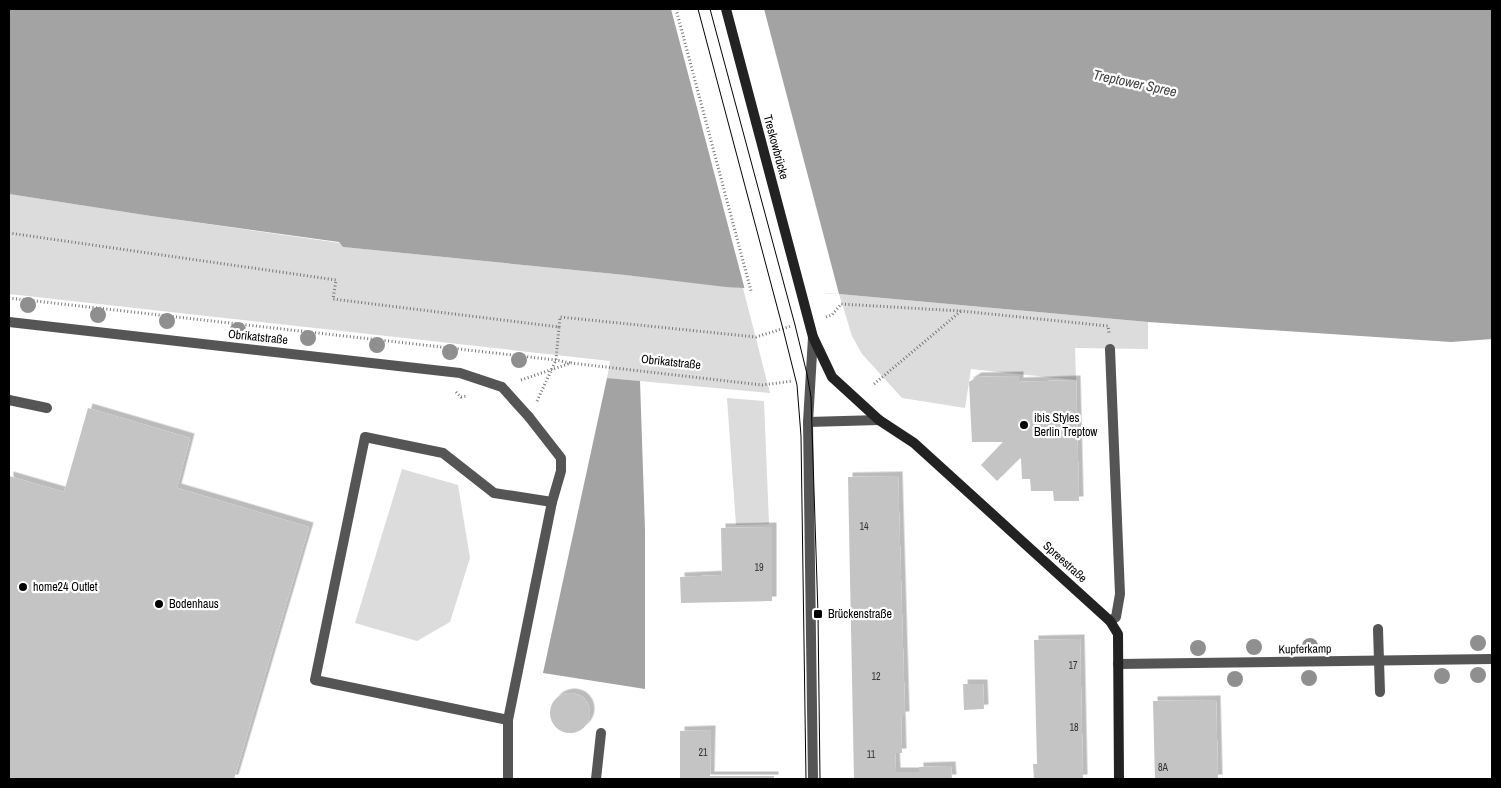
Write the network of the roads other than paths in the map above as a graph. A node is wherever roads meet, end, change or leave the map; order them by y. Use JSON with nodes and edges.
{"nodes":[{"id":1,"x":726,"y":9,"type":"edge"},
{"id":2,"x":802,"y":293,"type":"joint"},
{"id":3,"x":9,"y":322,"type":"edge"},
{"id":4,"x":813,"y":337,"type":"junction"},
{"id":5,"x":1110,"y":349,"type":"road end"},
{"id":6,"x":9,"y":400,"type":"edge"},
{"id":7,"x":47,"y":408,"type":"dead end"},
{"id":8,"x":879,"y":420,"type":"junction"},
{"id":9,"x":808,"y":422,"type":"junction"},
{"id":10,"x":552,"y":502,"type":"junction"},
{"id":11,"x":1110,"y":621,"type":"junction"},
{"id":12,"x":1378,"y":629,"type":"dead end"},
{"id":13,"x":1492,"y":659,"type":"edge"},
{"id":14,"x":1379,"y":661,"type":"junction"},
{"id":15,"x":1118,"y":664,"type":"junction"},
{"id":16,"x":1380,"y":692,"type":"dead end"},
{"id":17,"x":508,"y":720,"type":"junction"},
{"id":18,"x":600,"y":733,"type":"dead end"},
{"id":19,"x":508,"y":779,"type":"edge"},
{"id":20,"x":596,"y":779,"type":"edge"},
{"id":21,"x":813,"y":779,"type":"edge"},
{"id":22,"x":1119,"y":779,"type":"edge"}],
"edges":[{"from":1,"to":2,"type":"main road","name":"Treskowbrücke"},
{"from":2,"to":4,"type":"main road","name":"Spreestraße"},
{"from":3,"to":10,"type":"street","name":"Obrikatstraße"},
{"from":4,"to":8,"type":"main road","name":"Spreestraße"},
{"from":4,"to":9,"type":"street"},
{"from":5,"to":11,"type":"street"},
{"from":6,"to":7,"type":"street"},
{"from":8,"to":9,"type":"street"},
{"from":8,"to":11,"type":"main road","name":"Spreestraße"},
{"from":9,"to":21,"type":"street"},
{"from":10,"to":17,"type":"street","name":"Obrikatstraße"},
{"from":10,"to":17,"type":"street"},
{"from":11,"to":15,"type":"main road","name":"Spreestraße"},
{"from":12,"to":14,"type":"street"},
{"from":13,"to":14,"type":"street","name":"Kupferkamp"},
{"from":14,"to":15,"type":"street","name":"Kupferkamp"},
{"from":14,"to":16,"type":"street"},
{"from":15,"to":22,"type":"main road","name":"Spreestraße"},
{"from":17,"to":19,"type":"street","name":"Obrikatstraße"},
{"from":18,"to":20,"type":"street"}]}
